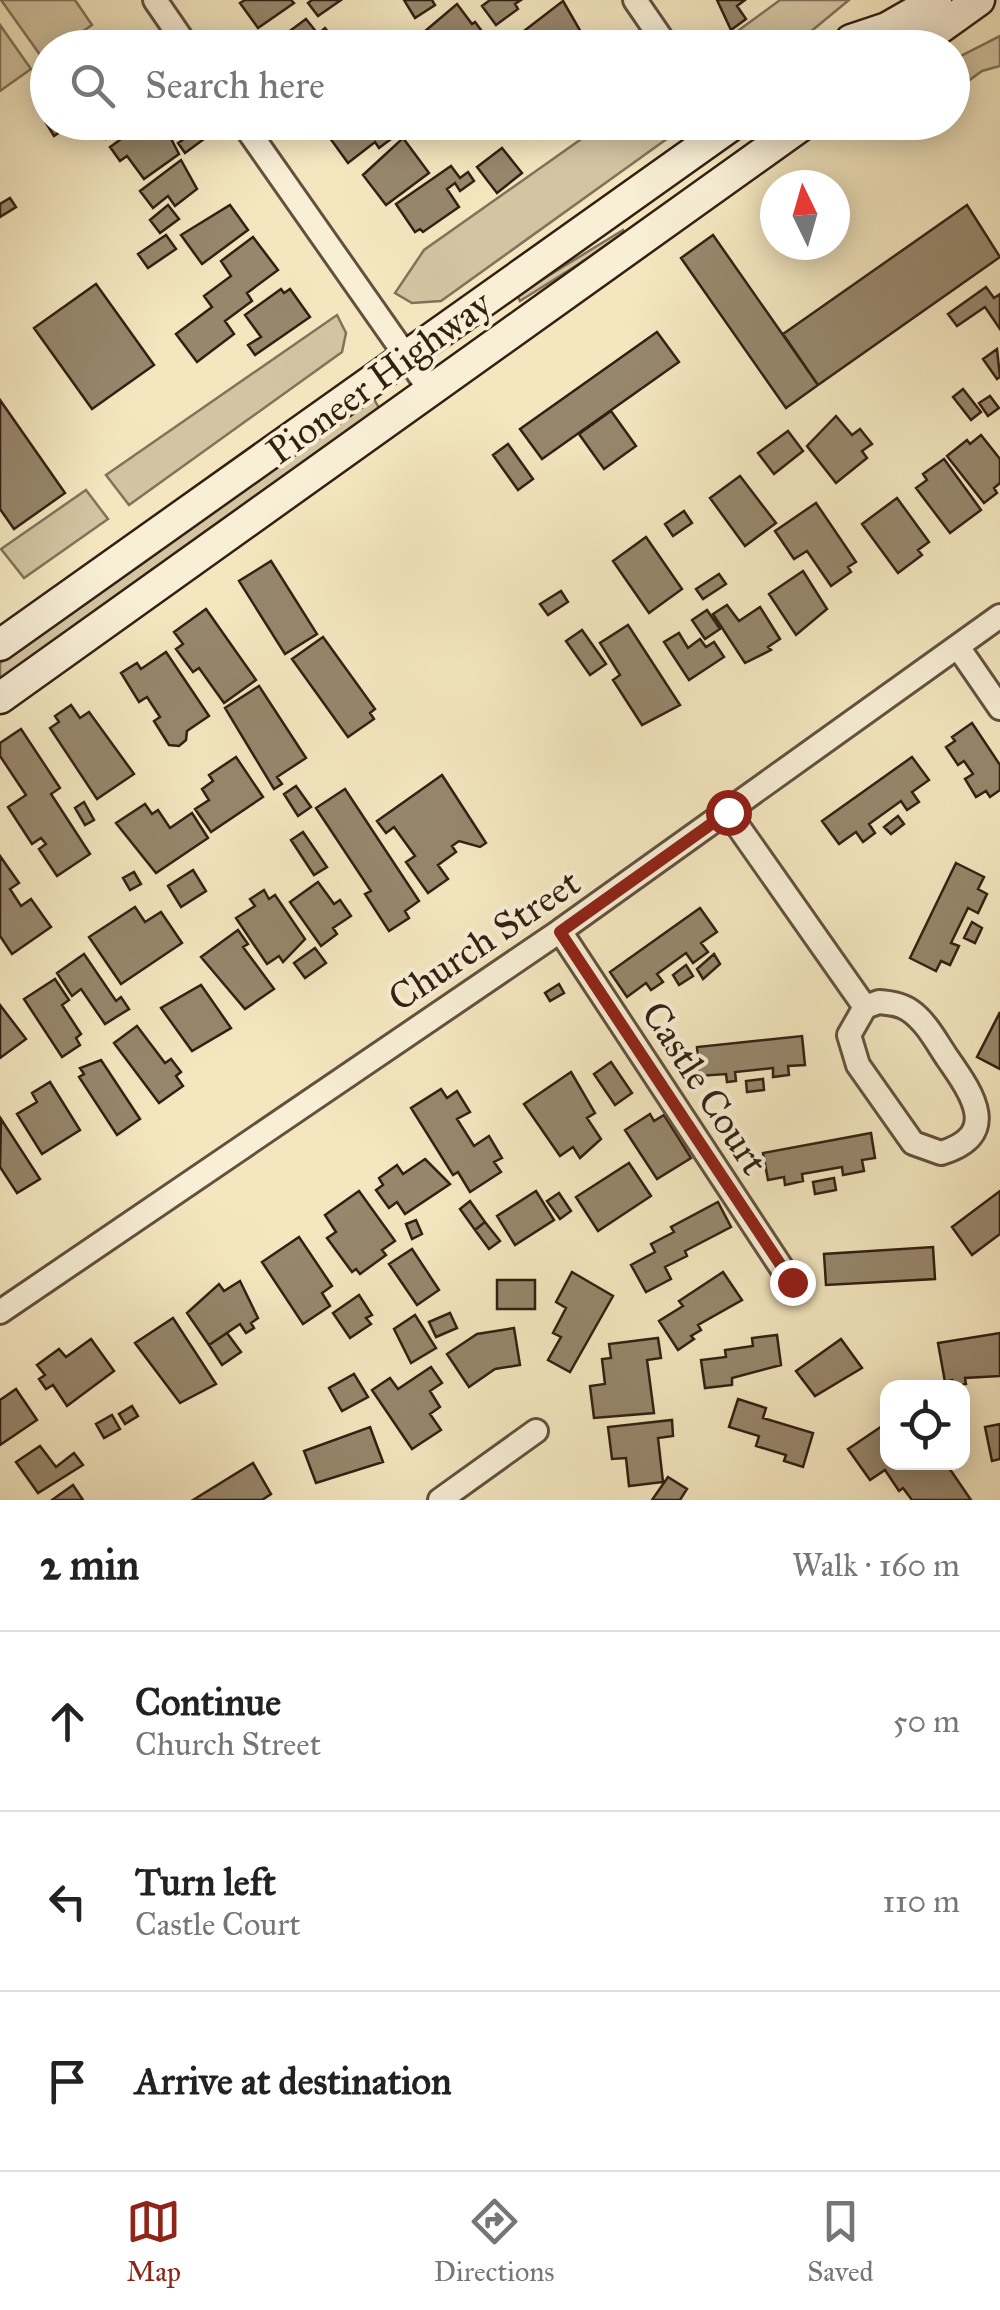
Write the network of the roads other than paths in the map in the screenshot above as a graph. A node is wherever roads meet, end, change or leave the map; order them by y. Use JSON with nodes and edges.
{"nodes":[{"id":1,"x":155,"y":0,"type":"edge"},
{"id":2,"x":635,"y":0,"type":"edge"},
{"id":3,"x":907,"y":0,"type":"edge"},
{"id":4,"x":936,"y":0,"type":"edge"},
{"id":5,"x":983,"y":3,"type":"edge"},
{"id":6,"x":176,"y":30,"type":"edge"},
{"id":7,"x":656,"y":30,"type":"edge"},
{"id":8,"x":865,"y":30,"type":"edge"},
{"id":9,"x":881,"y":30,"type":"edge"},
{"id":10,"x":940,"y":30,"type":"edge"},
{"id":11,"x":255,"y":140,"type":"edge"},
{"id":12,"x":711,"y":140,"type":"edge"},
{"id":13,"x":781,"y":140,"type":"edge"},
{"id":14,"x":692,"y":154,"type":"junction"},
{"id":15,"x":718,"y":186,"type":"junction"},
{"id":16,"x":407,"y":357,"type":"junction"},
{"id":17,"x":430,"y":390,"type":"junction"},
{"id":18,"x":1000,"y":616,"type":"edge"},
{"id":19,"x":0,"y":646,"type":"edge"},
{"id":20,"x":958,"y":647,"type":"junction"},
{"id":21,"x":0,"y":698,"type":"edge"},
{"id":22,"x":1000,"y":708,"type":"edge"},
{"id":23,"x":728,"y":812,"type":"junction"},
{"id":24,"x":560,"y":932,"type":"junction"},
{"id":25,"x":866,"y":1007,"type":"junction"},
{"id":26,"x":792,"y":1282,"type":"dead end"},
{"id":27,"x":0,"y":1312,"type":"edge"},
{"id":28,"x":536,"y":1430,"type":"dead end"},
{"id":29,"x":440,"y":1500,"type":"edge"}],
"edges":[{"from":1,"to":6,"type":"street"},
{"from":2,"to":7,"type":"street"},
{"from":3,"to":8,"type":"main road"},
{"from":4,"to":9,"type":"main road"},
{"from":5,"to":10,"type":"main road"},
{"from":11,"to":16,"type":"street"},
{"from":12,"to":14,"type":"main road","name":"Pioneer Highway"},
{"from":13,"to":15,"type":"main road","name":"Pioneer Highway"},
{"from":14,"to":15,"type":"main road"},
{"from":14,"to":16,"type":"main road","name":"Pioneer Highway"},
{"from":15,"to":17,"type":"main road","name":"Pioneer Highway"},
{"from":16,"to":17,"type":"street"},
{"from":16,"to":19,"type":"main road","name":"Pioneer Highway"},
{"from":17,"to":21,"type":"main road","name":"Pioneer Highway"},
{"from":18,"to":20,"type":"street","name":"Church Street"},
{"from":20,"to":22,"type":"street"},
{"from":20,"to":23,"type":"street","name":"Church Street"},
{"from":23,"to":24,"type":"street","name":"Church Street"},
{"from":23,"to":25,"type":"street"},
{"from":24,"to":26,"type":"street","name":"Castle Court"},
{"from":24,"to":27,"type":"street","name":"Church Street"},
{"from":25,"to":25,"type":"street"},
{"from":28,"to":29,"type":"street"}]}
